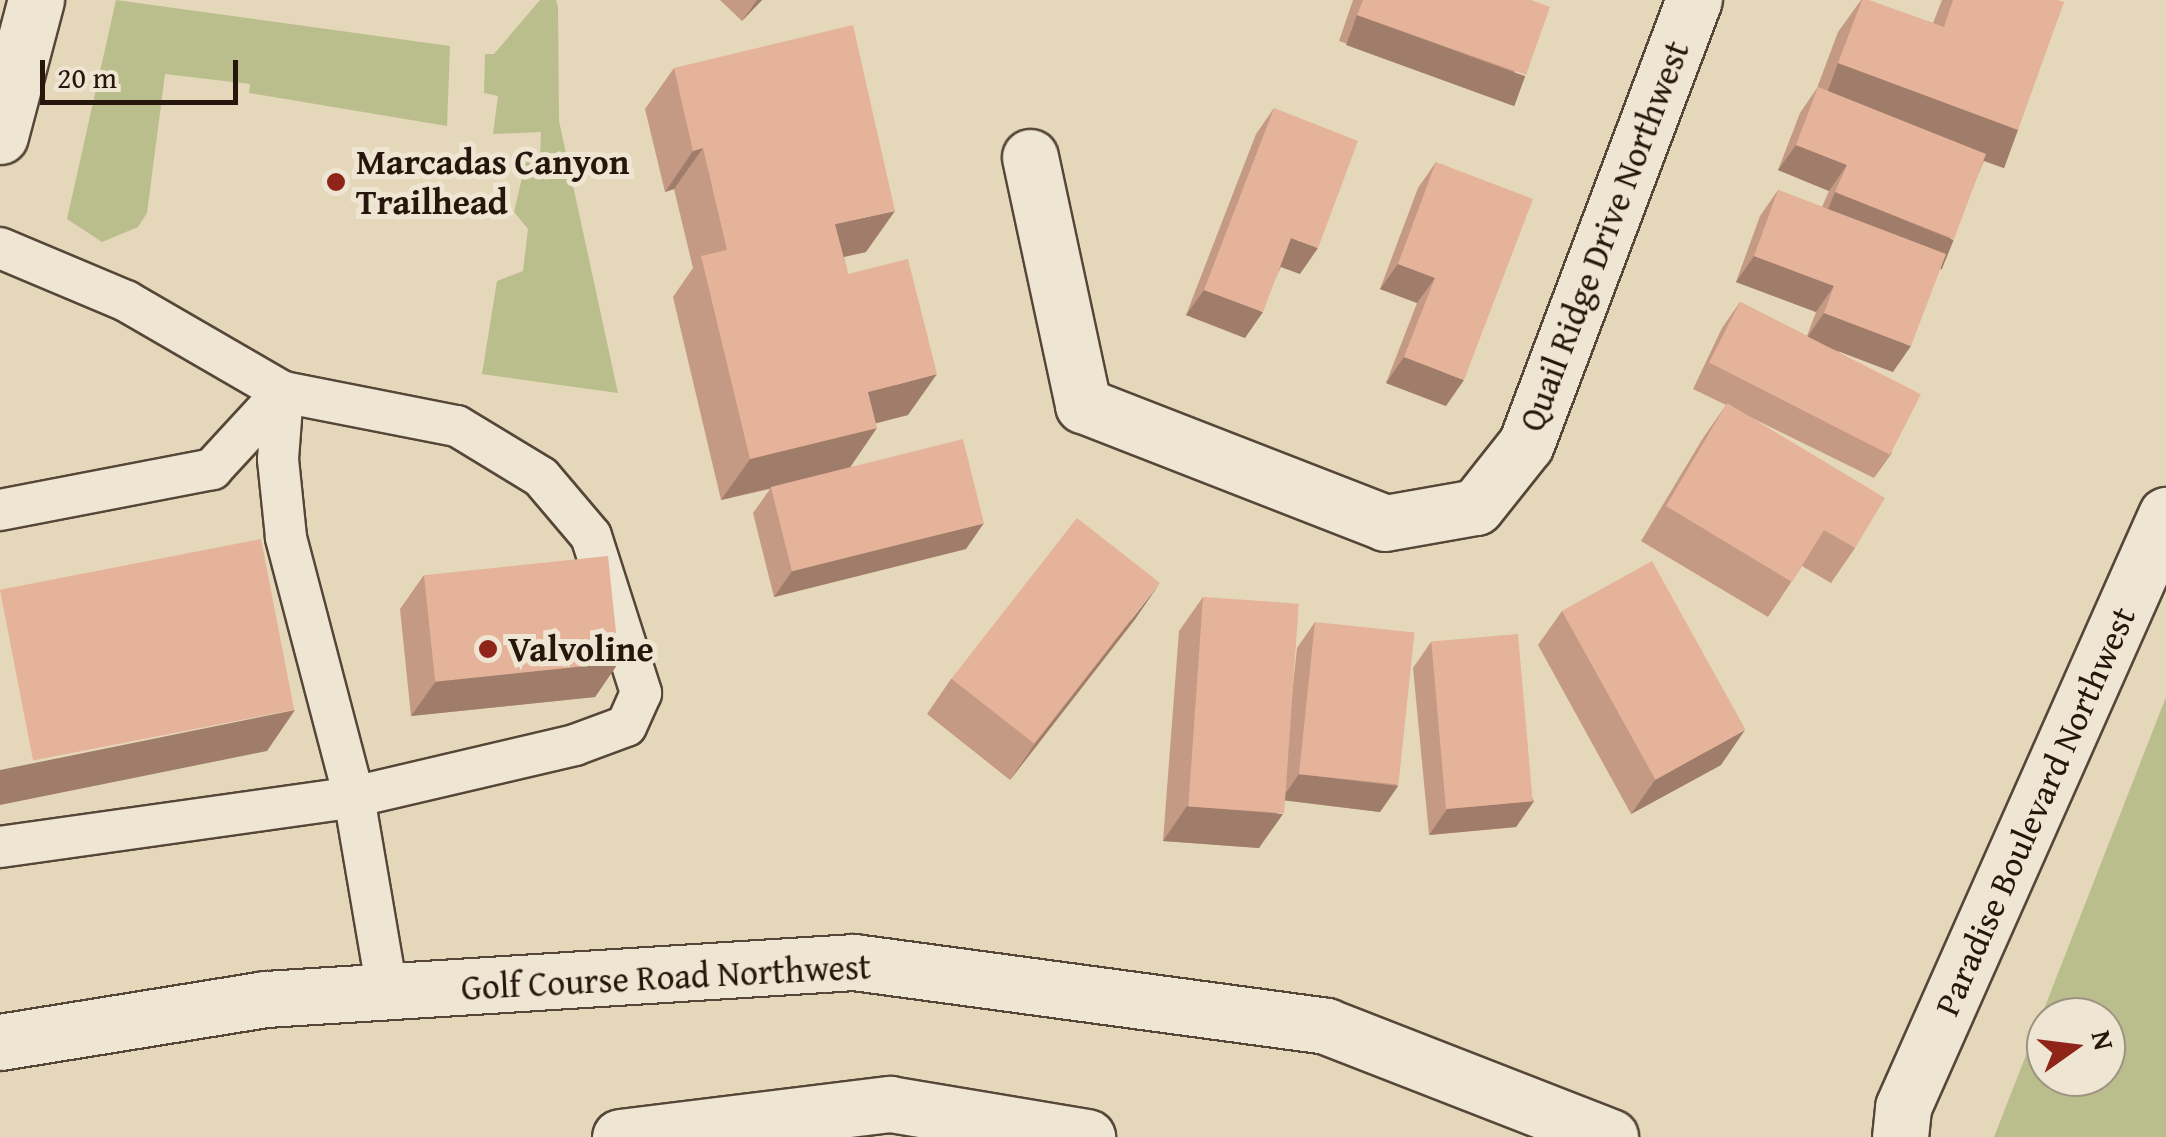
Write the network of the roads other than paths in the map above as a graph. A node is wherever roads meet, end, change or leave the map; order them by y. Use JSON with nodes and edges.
{"nodes":[{"id":1,"x":36,"y":0,"type":"edge"},
{"id":2,"x":1694,"y":0,"type":"edge"},
{"id":3,"x":0,"y":136,"type":"edge"},
{"id":4,"x":1030,"y":158,"type":"dead end"},
{"id":5,"x":0,"y":248,"type":"edge"},
{"id":6,"x":283,"y":392,"type":"junction"},
{"id":7,"x":0,"y":510,"type":"edge"},
{"id":8,"x":2166,"y":515,"type":"edge"},
{"id":9,"x":354,"y":797,"type":"junction"},
{"id":10,"x":0,"y":847,"type":"edge"},
{"id":11,"x":387,"y":991,"type":"junction"},
{"id":12,"x":0,"y":1042,"type":"edge"},
{"id":13,"x":794,"y":1127,"type":"edge"},
{"id":14,"x":1891,"y":1127,"type":"edge"},
{"id":15,"x":620,"y":1137,"type":"edge"},
{"id":16,"x":1086,"y":1137,"type":"edge"},
{"id":17,"x":1610,"y":1137,"type":"edge"}],
"edges":[{"from":1,"to":3,"type":"main road"},
{"from":2,"to":4,"type":"main road","name":"Quail Ridge Drive Northwest"},
{"from":5,"to":6,"type":"lane"},
{"from":6,"to":7,"type":"lane"},
{"from":6,"to":9,"type":"lane"},
{"from":6,"to":9,"type":"lane"},
{"from":8,"to":14,"type":"main road","name":"Paradise Boulevard Northwest"},
{"from":9,"to":10,"type":"lane"},
{"from":9,"to":11,"type":"lane"},
{"from":11,"to":12,"type":"main road","name":"Golf Course Road Northwest"},
{"from":11,"to":17,"type":"main road","name":"Golf Course Road Northwest"},
{"from":13,"to":15,"type":"main road"},
{"from":13,"to":16,"type":"main road"}]}
